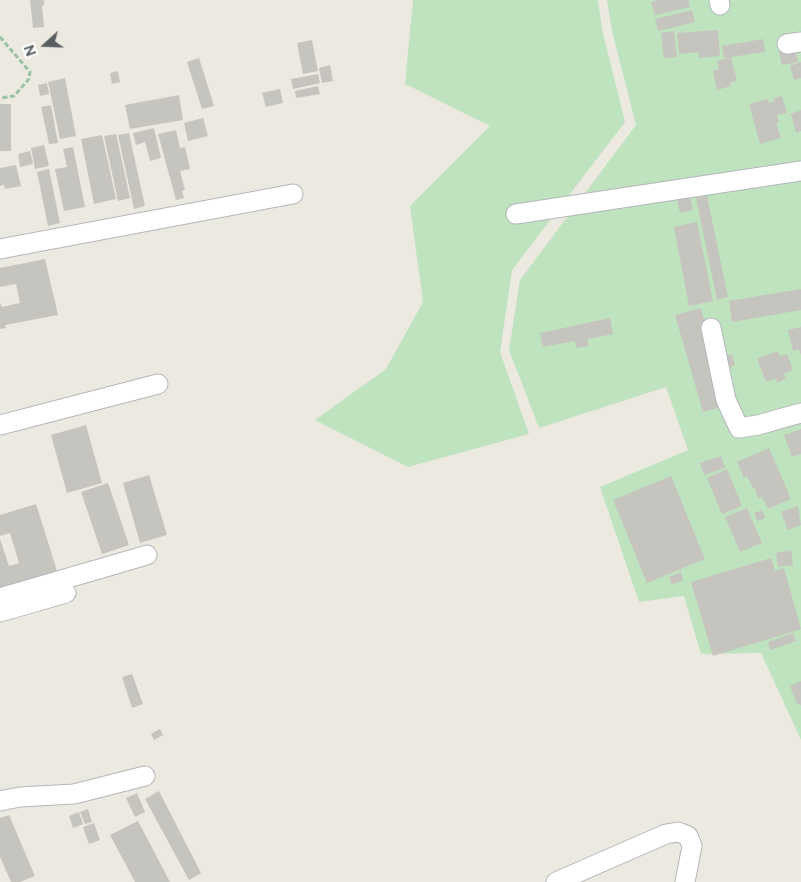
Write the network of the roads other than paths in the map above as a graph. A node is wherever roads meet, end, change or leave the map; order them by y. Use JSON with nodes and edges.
{"nodes":[{"id":1,"x":801,"y":171,"type":"edge"},
{"id":2,"x":292,"y":194,"type":"dead end"},
{"id":3,"x":516,"y":214,"type":"dead end"},
{"id":4,"x":0,"y":249,"type":"edge"},
{"id":5,"x":710,"y":328,"type":"dead end"},
{"id":6,"x":158,"y":384,"type":"dead end"},
{"id":7,"x":801,"y":413,"type":"edge"},
{"id":8,"x":0,"y":425,"type":"edge"},
{"id":9,"x":147,"y":555,"type":"dead end"},
{"id":10,"x":66,"y":593,"type":"dead end"},
{"id":11,"x":0,"y":598,"type":"edge"},
{"id":12,"x":0,"y":612,"type":"edge"},
{"id":13,"x":145,"y":776,"type":"dead end"},
{"id":14,"x":0,"y":801,"type":"edge"},
{"id":15,"x":556,"y":882,"type":"edge"},
{"id":16,"x":684,"y":882,"type":"edge"}],
"edges":[{"from":1,"to":3,"type":"street"},
{"from":2,"to":4,"type":"street"},
{"from":5,"to":7,"type":"street"},
{"from":6,"to":8,"type":"street"},
{"from":9,"to":11,"type":"street"},
{"from":10,"to":12,"type":"street"},
{"from":13,"to":14,"type":"street"},
{"from":15,"to":16,"type":"street"}]}
